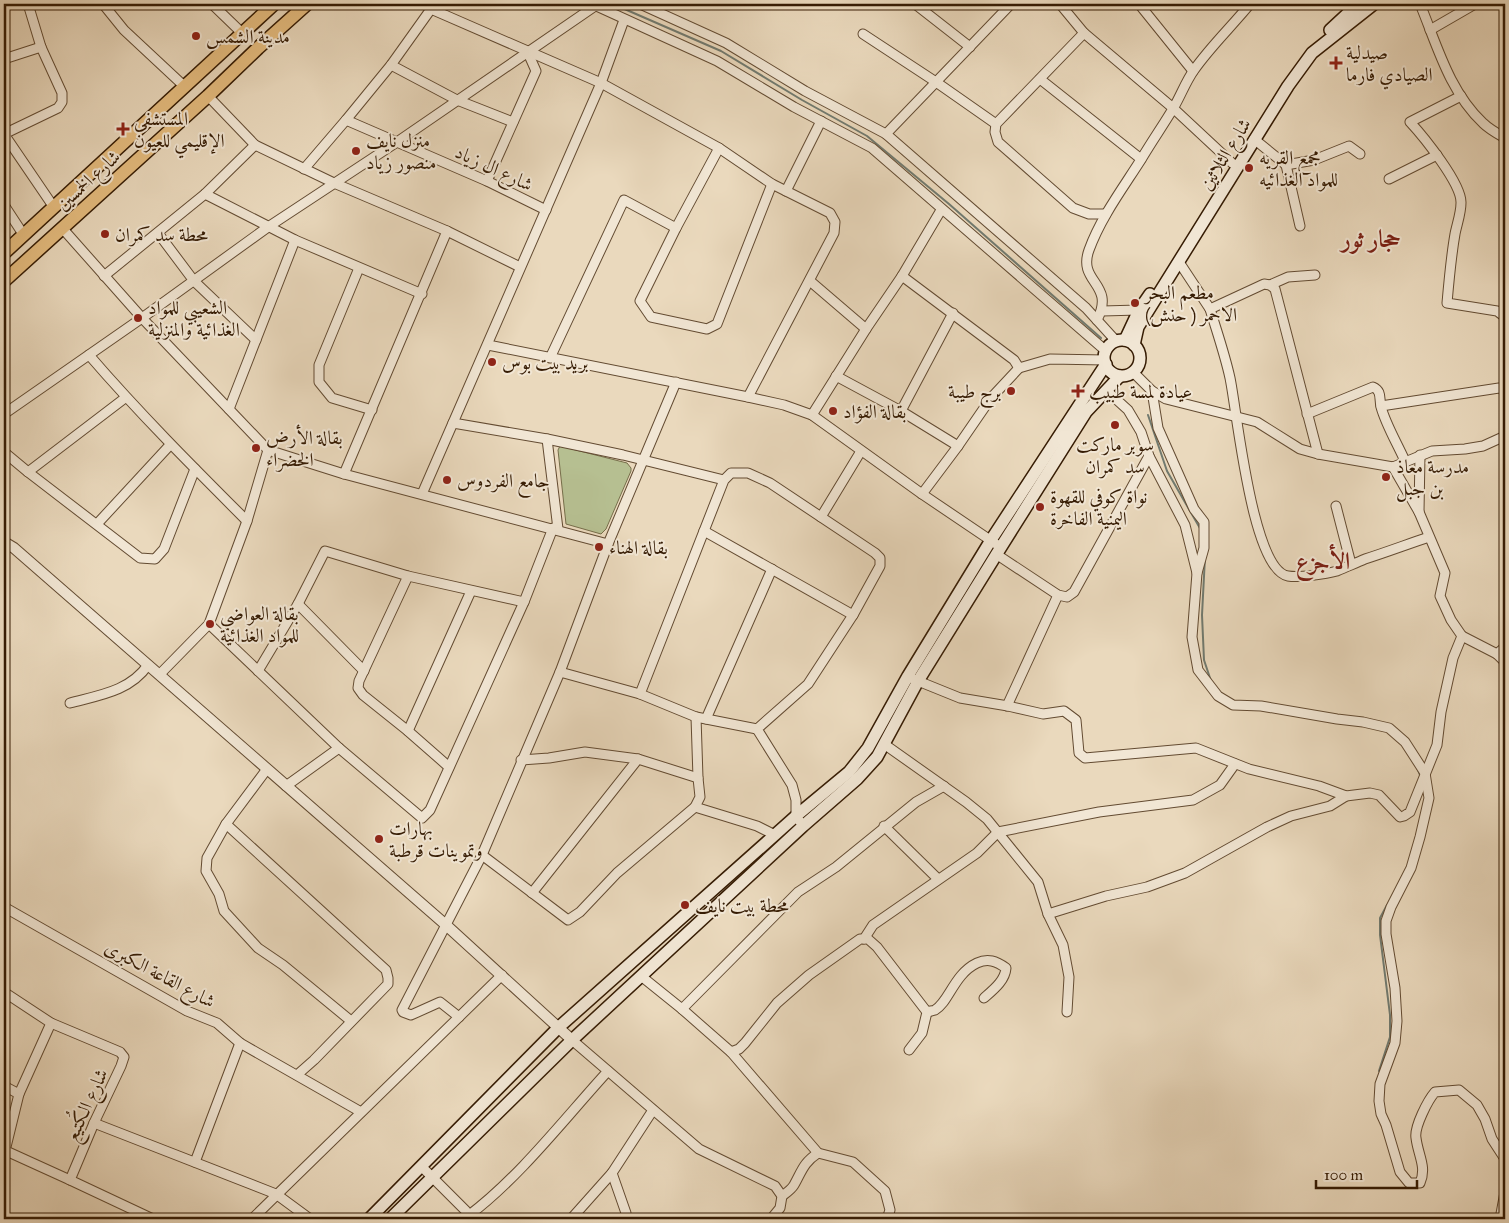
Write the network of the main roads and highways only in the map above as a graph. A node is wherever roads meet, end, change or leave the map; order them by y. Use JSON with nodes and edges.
{"nodes":[{"id":1,"x":274,"y":4,"type":"edge"},
{"id":2,"x":307,"y":4,"type":"edge"},
{"id":3,"x":1366,"y":5,"type":"edge"},
{"id":4,"x":1235,"y":164,"type":"junction"},
{"id":5,"x":4,"y":253,"type":"edge"},
{"id":6,"x":4,"y":281,"type":"edge"},
{"id":7,"x":1125,"y":342,"type":"junction"},
{"id":8,"x":1106,"y":358,"type":"junction"},
{"id":9,"x":1120,"y":376,"type":"junction"},
{"id":10,"x":913,"y":679,"type":"junction"},
{"id":11,"x":369,"y":1219,"type":"edge"},
{"id":12,"x":390,"y":1219,"type":"edge"}],
"edges":[{"from":1,"to":5,"type":"main road","name":"شارع الخمسين"},
{"from":2,"to":6,"type":"main road","name":"شارع الخمسين"},
{"from":3,"to":4,"type":"main road","name":"شارع الثلاثين"},
{"from":3,"to":4,"type":"main road","name":"شارع الثلاثين"},
{"from":4,"to":7,"type":"main road","name":"شارع الثلاثين"},
{"from":4,"to":7,"type":"main road","name":"شارع الثلاثين"},
{"from":7,"to":8,"type":"main road"},
{"from":7,"to":9,"type":"main road"},
{"from":8,"to":9,"type":"main road"},
{"from":8,"to":10,"type":"main road"},
{"from":9,"to":10,"type":"main road"},
{"from":10,"to":11,"type":"main road"},
{"from":10,"to":12,"type":"main road"}]}
